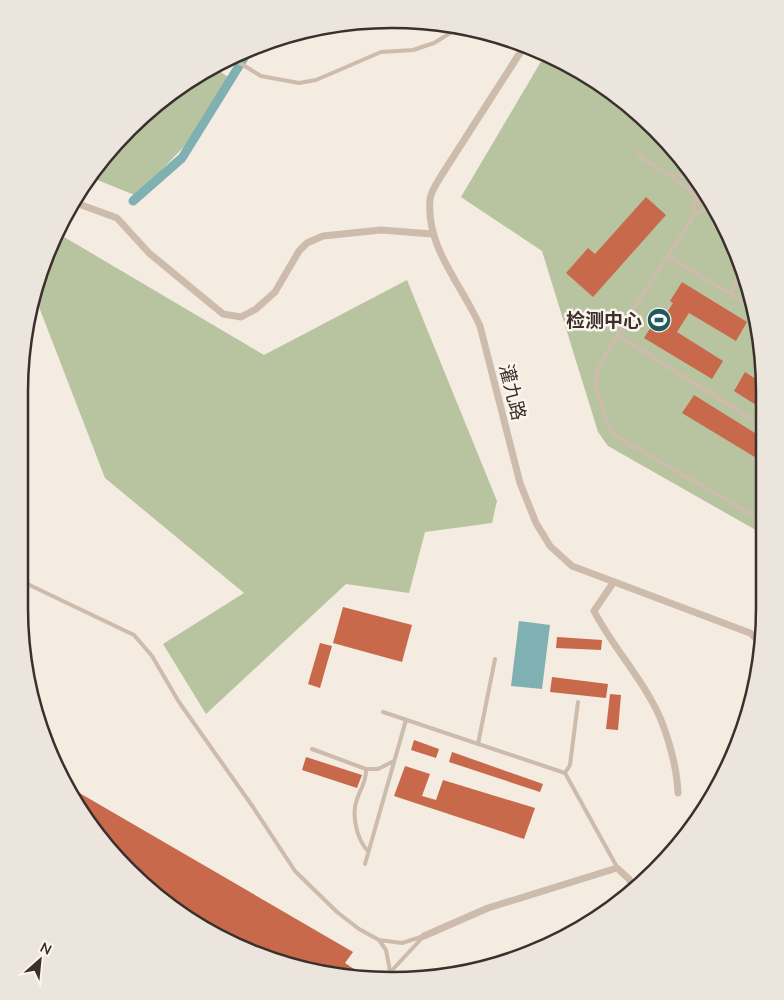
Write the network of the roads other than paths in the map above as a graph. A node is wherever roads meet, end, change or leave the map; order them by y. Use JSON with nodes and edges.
{"nodes":[{"id":1,"x":451,"y":33,"type":"edge"},
{"id":2,"x":520,"y":51,"type":"edge"},
{"id":3,"x":238,"y":62,"type":"edge"},
{"id":4,"x":638,"y":152,"type":"dead end"},
{"id":5,"x":684,"y":174,"type":"edge"},
{"id":6,"x":669,"y":175,"type":"junction"},
{"id":7,"x":691,"y":183,"type":"edge"},
{"id":8,"x":690,"y":190,"type":"junction"},
{"id":9,"x":694,"y":198,"type":"junction"},
{"id":10,"x":80,"y":204,"type":"edge"},
{"id":11,"x":705,"y":205,"type":"edge"},
{"id":12,"x":707,"y":208,"type":"edge"},
{"id":13,"x":694,"y":215,"type":"junction"},
{"id":14,"x":432,"y":234,"type":"junction"},
{"id":15,"x":668,"y":256,"type":"junction"},
{"id":16,"x":738,"y":279,"type":"edge"},
{"id":17,"x":730,"y":293,"type":"junction"},
{"id":18,"x":745,"y":303,"type":"edge"},
{"id":19,"x":617,"y":335,"type":"junction"},
{"id":20,"x":756,"y":422,"type":"edge"},
{"id":21,"x":756,"y":517,"type":"edge"},
{"id":22,"x":613,"y":583,"type":"junction"},
{"id":23,"x":28,"y":584,"type":"edge"},
{"id":24,"x":755,"y":638,"type":"edge"},
{"id":25,"x":495,"y":659,"type":"dead end"},
{"id":26,"x":578,"y":702,"type":"dead end"},
{"id":27,"x":383,"y":712,"type":"dead end"},
{"id":28,"x":406,"y":720,"type":"junction"},
{"id":29,"x":478,"y":744,"type":"junction"},
{"id":30,"x":312,"y":749,"type":"dead end"},
{"id":31,"x":394,"y":761,"type":"junction"},
{"id":32,"x":366,"y":769,"type":"junction"},
{"id":33,"x":565,"y":773,"type":"junction"},
{"id":34,"x":678,"y":793,"type":"dead end"},
{"id":35,"x":368,"y":851,"type":"junction"},
{"id":36,"x":364,"y":864,"type":"dead end"},
{"id":37,"x":617,"y":868,"type":"junction"},
{"id":38,"x":631,"y":883,"type":"edge"},
{"id":39,"x":424,"y":936,"type":"junction"},
{"id":40,"x":379,"y":940,"type":"junction"},
{"id":41,"x":390,"y":971,"type":"joint"}],
"edges":[{"from":1,"to":3,"type":"lane"},
{"from":2,"to":14,"type":"street","name":"灌九路"},
{"from":4,"to":6,"type":"lane"},
{"from":5,"to":6,"type":"lane"},
{"from":6,"to":8,"type":"lane"},
{"from":7,"to":8,"type":"lane"},
{"from":8,"to":9,"type":"lane"},
{"from":9,"to":11,"type":"lane"},
{"from":9,"to":13,"type":"lane"},
{"from":10,"to":14,"type":"street"},
{"from":12,"to":13,"type":"lane"},
{"from":13,"to":15,"type":"lane"},
{"from":14,"to":22,"type":"street","name":"灌九路"},
{"from":15,"to":17,"type":"lane"},
{"from":15,"to":19,"type":"lane"},
{"from":16,"to":17,"type":"lane"},
{"from":17,"to":18,"type":"lane"},
{"from":19,"to":20,"type":"lane"},
{"from":19,"to":21,"type":"lane"},
{"from":22,"to":24,"type":"street","name":"灌九路"},
{"from":22,"to":34,"type":"street"},
{"from":23,"to":40,"type":"lane"},
{"from":25,"to":29,"type":"lane"},
{"from":26,"to":33,"type":"lane"},
{"from":27,"to":28,"type":"lane"},
{"from":28,"to":29,"type":"lane"},
{"from":28,"to":31,"type":"lane"},
{"from":29,"to":33,"type":"lane"},
{"from":30,"to":32,"type":"lane"},
{"from":31,"to":32,"type":"lane"},
{"from":31,"to":35,"type":"lane"},
{"from":32,"to":35,"type":"lane"},
{"from":33,"to":37,"type":"lane"},
{"from":35,"to":36,"type":"lane"},
{"from":37,"to":38,"type":"street"},
{"from":37,"to":39,"type":"street"},
{"from":39,"to":40,"type":"lane"},
{"from":39,"to":41,"type":"lane"},
{"from":40,"to":41,"type":"lane"}]}
